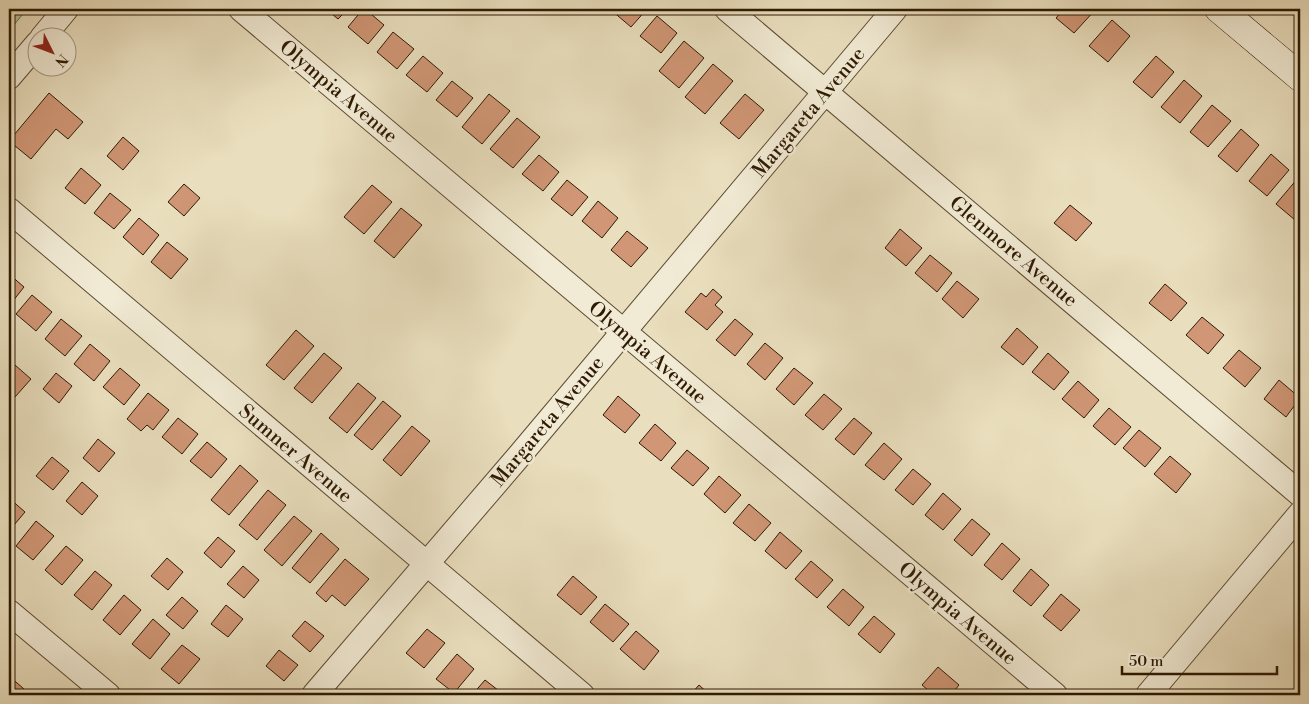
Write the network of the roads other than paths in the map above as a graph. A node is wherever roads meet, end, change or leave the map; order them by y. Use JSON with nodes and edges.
{"nodes":[{"id":1,"x":66,"y":9,"type":"edge"},
{"id":2,"x":241,"y":9,"type":"edge"},
{"id":3,"x":727,"y":9,"type":"edge"},
{"id":4,"x":895,"y":9,"type":"edge"},
{"id":5,"x":1219,"y":9,"type":"edge"},
{"id":6,"x":50,"y":28,"type":"edge"},
{"id":7,"x":28,"y":55,"type":"edge"},
{"id":8,"x":9,"y":77,"type":"edge"},
{"id":9,"x":1300,"y":77,"type":"edge"},
{"id":10,"x":825,"y":92,"type":"junction"},
{"id":11,"x":9,"y":210,"type":"edge"},
{"id":12,"x":623,"y":330,"type":"junction"},
{"id":13,"x":1300,"y":494,"type":"edge"},
{"id":14,"x":1300,"y":514,"type":"edge"},
{"id":15,"x":426,"y":563,"type":"junction"},
{"id":16,"x":9,"y":612,"type":"edge"},
{"id":17,"x":108,"y":695,"type":"edge"},
{"id":18,"x":314,"y":695,"type":"edge"},
{"id":19,"x":582,"y":695,"type":"edge"},
{"id":20,"x":1055,"y":695,"type":"edge"},
{"id":21,"x":1148,"y":695,"type":"edge"}],
"edges":[{"from":1,"to":6,"type":"street"},
{"from":2,"to":12,"type":"street","name":"Olympia Avenue"},
{"from":3,"to":10,"type":"street","name":"Glenmore Avenue"},
{"from":4,"to":10,"type":"street","name":"Margareta Avenue"},
{"from":5,"to":9,"type":"main road"},
{"from":7,"to":8,"type":"street"},
{"from":10,"to":12,"type":"street","name":"Margareta Avenue"},
{"from":10,"to":13,"type":"street","name":"Glenmore Avenue"},
{"from":11,"to":15,"type":"street","name":"Sumner Avenue"},
{"from":12,"to":15,"type":"street","name":"Margareta Avenue"},
{"from":12,"to":20,"type":"street","name":"Olympia Avenue"},
{"from":14,"to":21,"type":"street"},
{"from":15,"to":18,"type":"street","name":"Margareta Avenue"},
{"from":15,"to":19,"type":"street","name":"Sumner Avenue"},
{"from":16,"to":17,"type":"street"}]}
